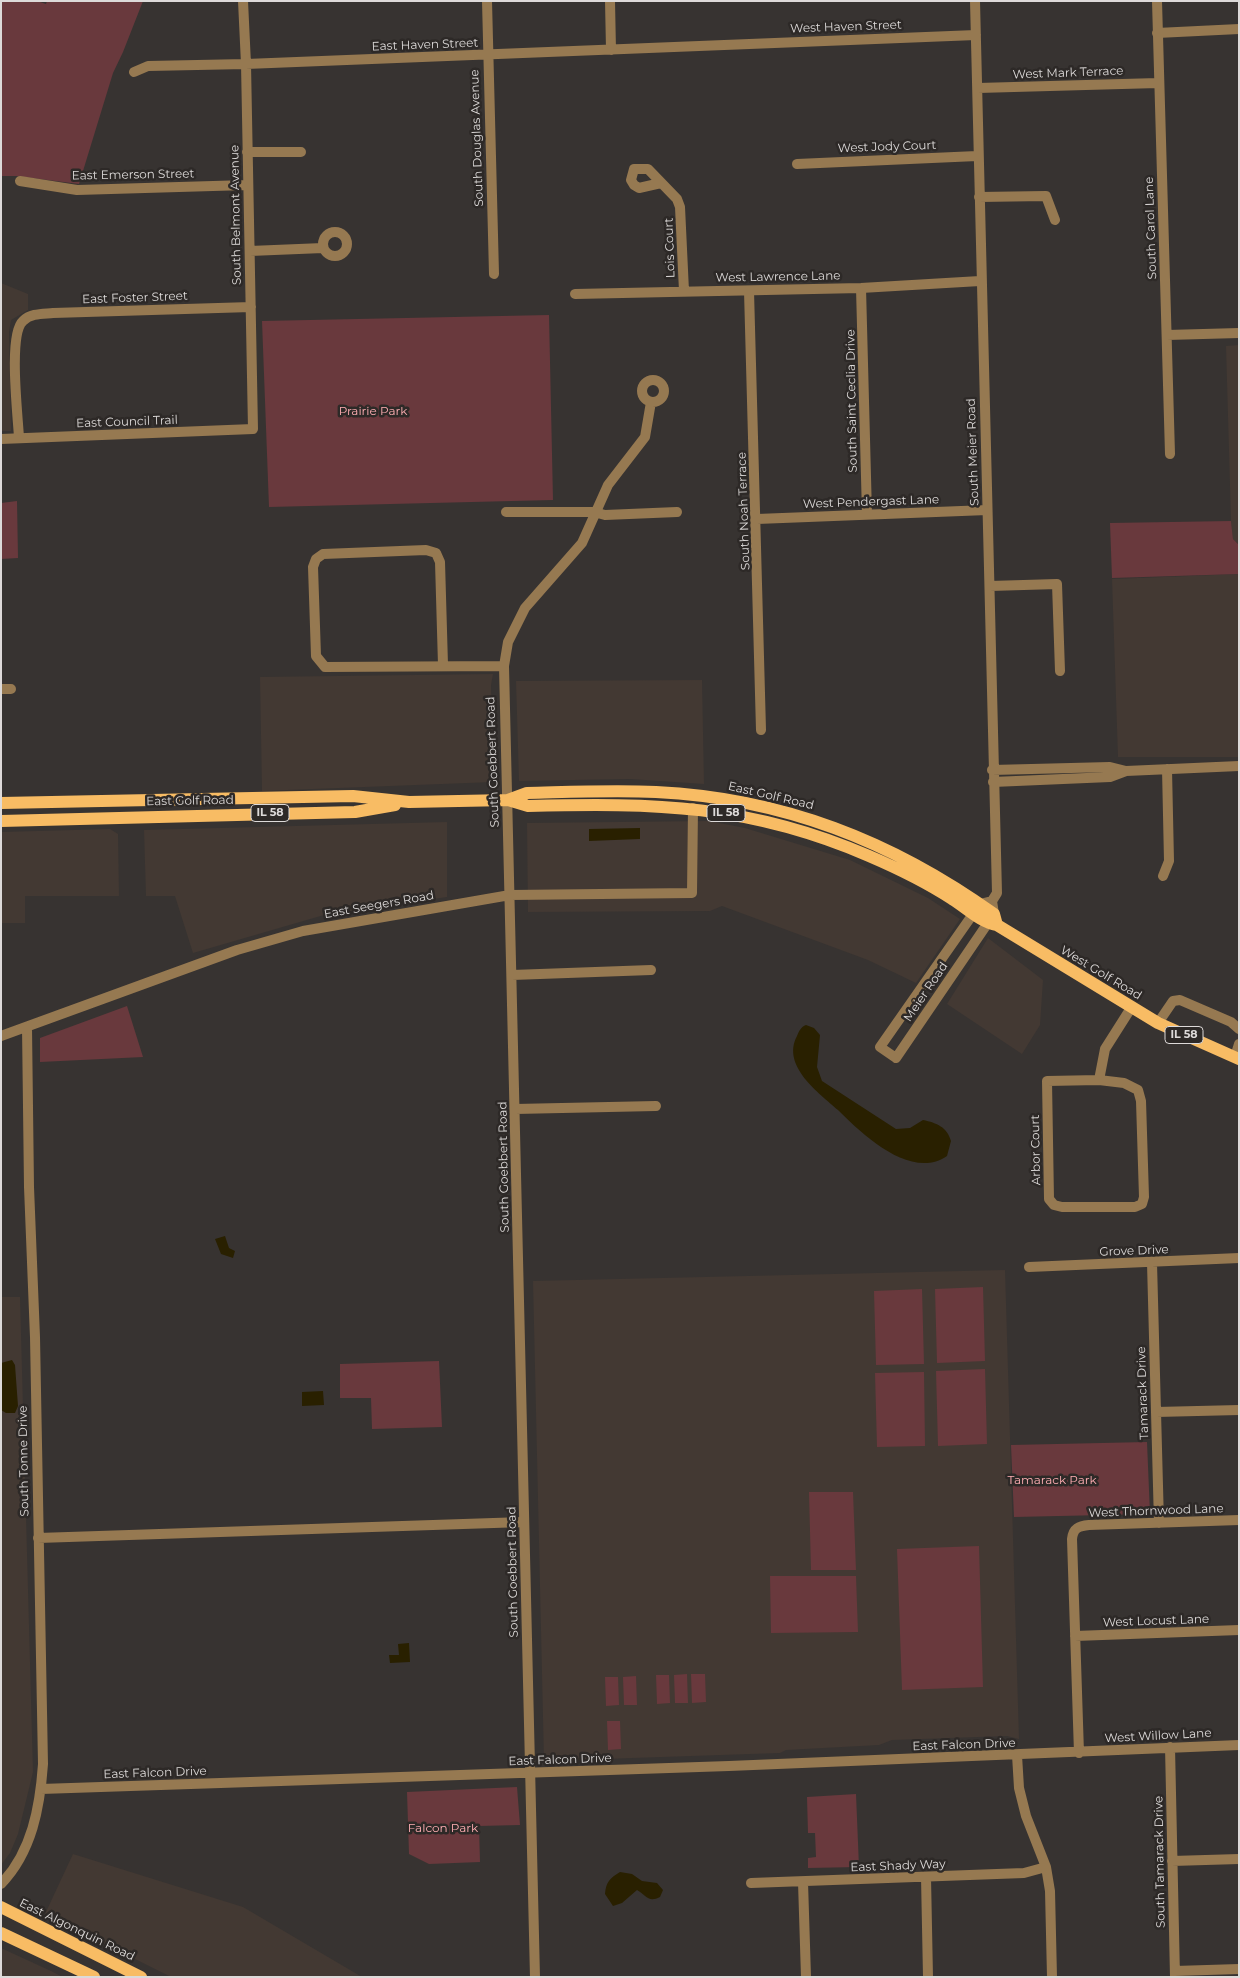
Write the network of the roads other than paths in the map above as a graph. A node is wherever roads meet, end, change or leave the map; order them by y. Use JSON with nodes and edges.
{"nodes":[{"id":1,"x":242,"y":1,"type":"edge"},
{"id":2,"x":487,"y":1,"type":"edge"},
{"id":3,"x":610,"y":1,"type":"edge"},
{"id":4,"x":975,"y":1,"type":"edge"},
{"id":5,"x":1157,"y":1,"type":"edge"},
{"id":6,"x":1239,"y":30,"type":"edge"},
{"id":7,"x":1158,"y":33,"type":"junction"},
{"id":8,"x":976,"y":35,"type":"junction"},
{"id":9,"x":718,"y":45,"type":"joint"},
{"id":10,"x":611,"y":50,"type":"junction"},
{"id":11,"x":488,"y":55,"type":"junction"},
{"id":12,"x":246,"y":64,"type":"junction"},
{"id":13,"x":134,"y":72,"type":"dead end"},
{"id":14,"x":1158,"y":83,"type":"junction"},
{"id":15,"x":978,"y":88,"type":"junction"},
{"id":16,"x":247,"y":152,"type":"junction"},
{"id":17,"x":301,"y":152,"type":"dead end"},
{"id":18,"x":977,"y":156,"type":"junction"},
{"id":19,"x":797,"y":164,"type":"dead end"},
{"id":20,"x":20,"y":181,"type":"dead end"},
{"id":21,"x":661,"y":183,"type":"dead end"},
{"id":22,"x":247,"y":185,"type":"junction"},
{"id":23,"x":979,"y":197,"type":"junction"},
{"id":24,"x":1055,"y":220,"type":"dead end"},
{"id":25,"x":323,"y":248,"type":"dead end"},
{"id":26,"x":250,"y":250,"type":"junction"},
{"id":27,"x":494,"y":274,"type":"dead end"},
{"id":28,"x":980,"y":281,"type":"junction"},
{"id":29,"x":862,"y":288,"type":"junction"},
{"id":30,"x":750,"y":290,"type":"junction"},
{"id":31,"x":684,"y":291,"type":"junction"},
{"id":32,"x":576,"y":294,"type":"dead end"},
{"id":33,"x":251,"y":307,"type":"junction"},
{"id":34,"x":1239,"y":333,"type":"edge"},
{"id":35,"x":1167,"y":335,"type":"junction"},
{"id":36,"x":651,"y":402,"type":"dead end"},
{"id":37,"x":253,"y":429,"type":"joint"},
{"id":38,"x":19,"y":438,"type":"junction"},
{"id":39,"x":1,"y":439,"type":"edge"},
{"id":40,"x":1170,"y":454,"type":"dead end"},
{"id":41,"x":987,"y":510,"type":"junction"},
{"id":42,"x":506,"y":512,"type":"dead end"},
{"id":43,"x":594,"y":512,"type":"junction"},
{"id":44,"x":677,"y":512,"type":"dead end"},
{"id":45,"x":867,"y":514,"type":"junction"},
{"id":46,"x":757,"y":519,"type":"junction"},
{"id":47,"x":990,"y":586,"type":"junction"},
{"id":48,"x":443,"y":665,"type":"junction"},
{"id":49,"x":504,"y":666,"type":"junction"},
{"id":50,"x":1060,"y":671,"type":"dead end"},
{"id":51,"x":761,"y":730,"type":"dead end"},
{"id":52,"x":1239,"y":766,"type":"edge"},
{"id":53,"x":992,"y":770,"type":"junction"},
{"id":54,"x":1167,"y":770,"type":"junction"},
{"id":55,"x":1126,"y":771,"type":"junction"},
{"id":56,"x":993,"y":782,"type":"junction"},
{"id":57,"x":508,"y":800,"type":"junction"},
{"id":58,"x":409,"y":802,"type":"junction"},
{"id":59,"x":1,"y":803,"type":"edge"},
{"id":60,"x":693,"y":808,"type":"junction"},
{"id":61,"x":1,"y":821,"type":"edge"},
{"id":62,"x":1163,"y":876,"type":"dead end"},
{"id":63,"x":510,"y":895,"type":"junction"},
{"id":64,"x":981,"y":906,"type":"junction"},
{"id":65,"x":993,"y":921,"type":"junction"},
{"id":66,"x":1030,"y":946,"type":"joint"},
{"id":67,"x":651,"y":970,"type":"dead end"},
{"id":68,"x":512,"y":975,"type":"junction"},
{"id":69,"x":1131,"y":1008,"type":"junction"},
{"id":70,"x":1158,"y":1023,"type":"junction"},
{"id":71,"x":27,"y":1027,"type":"junction"},
{"id":72,"x":1239,"y":1029,"type":"edge"},
{"id":73,"x":1,"y":1036,"type":"edge"},
{"id":74,"x":1239,"y":1044,"type":"edge"},
{"id":75,"x":1237,"y":1058,"type":"edge"},
{"id":76,"x":1099,"y":1080,"type":"junction"},
{"id":77,"x":656,"y":1106,"type":"dead end"},
{"id":78,"x":515,"y":1109,"type":"junction"},
{"id":79,"x":1239,"y":1258,"type":"edge"},
{"id":80,"x":1152,"y":1263,"type":"junction"},
{"id":81,"x":1029,"y":1267,"type":"dead end"},
{"id":82,"x":1239,"y":1410,"type":"edge"},
{"id":83,"x":1156,"y":1412,"type":"junction"},
{"id":84,"x":1239,"y":1520,"type":"edge"},
{"id":85,"x":524,"y":1522,"type":"junction"},
{"id":86,"x":1159,"y":1523,"type":"junction"},
{"id":87,"x":38,"y":1538,"type":"junction"},
{"id":88,"x":1239,"y":1630,"type":"edge"},
{"id":89,"x":1075,"y":1636,"type":"junction"},
{"id":90,"x":1239,"y":1745,"type":"edge"},
{"id":91,"x":1170,"y":1747,"type":"junction"},
{"id":92,"x":1079,"y":1753,"type":"junction"},
{"id":93,"x":1017,"y":1755,"type":"junction"},
{"id":94,"x":530,"y":1773,"type":"junction"},
{"id":95,"x":41,"y":1789,"type":"junction"},
{"id":96,"x":1239,"y":1859,"type":"edge"},
{"id":97,"x":1172,"y":1861,"type":"junction"},
{"id":98,"x":1046,"y":1867,"type":"junction"},
{"id":99,"x":926,"y":1877,"type":"junction"},
{"id":100,"x":803,"y":1882,"type":"junction"},
{"id":101,"x":751,"y":1883,"type":"dead end"},
{"id":102,"x":1,"y":1884,"type":"edge"},
{"id":103,"x":1,"y":1908,"type":"edge"},
{"id":104,"x":1,"y":1933,"type":"edge"},
{"id":105,"x":1239,"y":1969,"type":"edge"},
{"id":106,"x":1175,"y":1974,"type":"edge"},
{"id":107,"x":94,"y":1977,"type":"edge"},
{"id":108,"x":141,"y":1977,"type":"edge"},
{"id":109,"x":535,"y":1977,"type":"edge"},
{"id":110,"x":806,"y":1977,"type":"edge"},
{"id":111,"x":928,"y":1977,"type":"edge"},
{"id":112,"x":1052,"y":1977,"type":"edge"}],
"edges":[{"from":1,"to":12,"type":"street","name":"South Belmont Avenue"},
{"from":2,"to":11,"type":"street","name":"South Douglas Avenue"},
{"from":3,"to":10,"type":"street"},
{"from":4,"to":8,"type":"street","name":"South Meier Road"},
{"from":5,"to":7,"type":"street","name":"South Carol Lane"},
{"from":6,"to":7,"type":"street"},
{"from":7,"to":14,"type":"street","name":"South Carol Lane"},
{"from":8,"to":9,"type":"street","name":"West Haven Street"},
{"from":8,"to":15,"type":"street","name":"South Meier Road"},
{"from":9,"to":10,"type":"street","name":"East Haven Street"},
{"from":10,"to":11,"type":"street","name":"East Haven Street"},
{"from":11,"to":12,"type":"street","name":"East Haven Street"},
{"from":11,"to":27,"type":"street","name":"South Douglas Avenue"},
{"from":12,"to":13,"type":"street","name":"East Haven Street"},
{"from":12,"to":16,"type":"street","name":"South Belmont Avenue"},
{"from":14,"to":15,"type":"street","name":"West Mark Terrace"},
{"from":14,"to":35,"type":"street","name":"South Carol Lane"},
{"from":15,"to":18,"type":"street","name":"South Meier Road"},
{"from":16,"to":17,"type":"street"},
{"from":16,"to":22,"type":"street","name":"South Belmont Avenue"},
{"from":18,"to":19,"type":"street","name":"West Jody Court"},
{"from":18,"to":23,"type":"street","name":"South Meier Road"},
{"from":20,"to":22,"type":"street","name":"East Emerson Street"},
{"from":21,"to":31,"type":"street","name":"Lois Court"},
{"from":22,"to":26,"type":"street","name":"South Belmont Avenue"},
{"from":23,"to":24,"type":"street"},
{"from":23,"to":28,"type":"street","name":"South Meier Road"},
{"from":25,"to":26,"type":"street"},
{"from":26,"to":33,"type":"street","name":"South Belmont Avenue"},
{"from":28,"to":29,"type":"street","name":"West Lawrence Lane"},
{"from":28,"to":41,"type":"street","name":"South Meier Road"},
{"from":29,"to":30,"type":"street","name":"West Lawrence Lane"},
{"from":29,"to":45,"type":"street","name":"South Saint Ceclia Drive"},
{"from":30,"to":31,"type":"street","name":"West Lawrence Lane"},
{"from":30,"to":46,"type":"street","name":"South Noah Terrace"},
{"from":31,"to":32,"type":"street","name":"West Lawrence Lane"},
{"from":33,"to":37,"type":"street","name":"South Belmont Avenue"},
{"from":33,"to":38,"type":"street","name":"East Foster Street"},
{"from":34,"to":35,"type":"street"},
{"from":35,"to":40,"type":"street","name":"South Carol Lane"},
{"from":36,"to":43,"type":"street","name":"South Goebbert Road"},
{"from":37,"to":38,"type":"street","name":"East Council Trail"},
{"from":38,"to":39,"type":"street","name":"East Council Trail"},
{"from":41,"to":45,"type":"street","name":"West Pendergast Lane"},
{"from":41,"to":47,"type":"street","name":"South Meier Road"},
{"from":42,"to":43,"type":"street"},
{"from":43,"to":44,"type":"street"},
{"from":43,"to":49,"type":"street","name":"South Goebbert Road"},
{"from":45,"to":46,"type":"street","name":"West Pendergast Lane"},
{"from":46,"to":51,"type":"street","name":"South Noah Terrace"},
{"from":47,"to":50,"type":"street"},
{"from":47,"to":53,"type":"street","name":"South Meier Road"},
{"from":48,"to":48,"type":"street"},
{"from":48,"to":49,"type":"street"},
{"from":49,"to":57,"type":"street","name":"South Goebbert Road"},
{"from":52,"to":54,"type":"street"},
{"from":53,"to":55,"type":"street"},
{"from":53,"to":56,"type":"street","name":"South Meier Road"},
{"from":54,"to":55,"type":"street"},
{"from":54,"to":62,"type":"street"},
{"from":55,"to":56,"type":"street"},
{"from":56,"to":64,"type":"street","name":"South Meier Road"},
{"from":57,"to":58,"type":"main road","name":"East Golf Road","number":"IL 58"},
{"from":57,"to":60,"type":"main road","name":"East Golf Road","number":"IL 58"},
{"from":57,"to":63,"type":"street","name":"South Goebbert Road"},
{"from":57,"to":64,"type":"main road","name":"East Golf Road","number":"IL 58"},
{"from":58,"to":59,"type":"main road","name":"East Golf Road","number":"IL 58"},
{"from":58,"to":61,"type":"main road","name":"East Golf Road","number":"IL 58"},
{"from":60,"to":63,"type":"street","name":"East Seegers Road"},
{"from":60,"to":64,"type":"main road","name":"East Golf Road","number":"IL 58"},
{"from":63,"to":68,"type":"street","name":"South Goebbert Road"},
{"from":63,"to":71,"type":"street","name":"East Seegers Road"},
{"from":64,"to":65,"type":"main road","name":"East Golf Road","number":"IL 58"},
{"from":64,"to":65,"type":"street","name":"Meier Road"},
{"from":65,"to":66,"type":"main road","name":"East Golf Road","number":"IL 58"},
{"from":66,"to":69,"type":"main road","name":"West Golf Road","number":"IL 58"},
{"from":67,"to":68,"type":"street"},
{"from":68,"to":78,"type":"street","name":"South Goebbert Road"},
{"from":69,"to":70,"type":"main road","name":"West Golf Road","number":"IL 58"},
{"from":69,"to":76,"type":"street"},
{"from":70,"to":72,"type":"street"},
{"from":70,"to":75,"type":"main road","name":"West Golf Road","number":"IL 58"},
{"from":71,"to":73,"type":"street","name":"East Seegers Road"},
{"from":71,"to":87,"type":"street","name":"South Tonne Drive"},
{"from":74,"to":75,"type":"street","name":"West Golf Road"},
{"from":76,"to":76,"type":"street","name":"Arbor Court"},
{"from":77,"to":78,"type":"street"},
{"from":78,"to":85,"type":"street","name":"South Goebbert Road"},
{"from":79,"to":80,"type":"street","name":"Grove Drive"},
{"from":80,"to":81,"type":"street","name":"Grove Drive"},
{"from":80,"to":83,"type":"street","name":"Tamarack Drive"},
{"from":82,"to":83,"type":"street"},
{"from":83,"to":86,"type":"street","name":"Tamarack Drive"},
{"from":84,"to":86,"type":"street","name":"West Thornwood Lane"},
{"from":85,"to":87,"type":"street"},
{"from":85,"to":94,"type":"street","name":"South Goebbert Road"},
{"from":86,"to":89,"type":"street","name":"West Thornwood Lane"},
{"from":87,"to":95,"type":"street","name":"South Tonne Drive"},
{"from":88,"to":89,"type":"street","name":"West Locust Lane"},
{"from":89,"to":92,"type":"street"},
{"from":90,"to":91,"type":"street","name":"West Willow Lane"},
{"from":91,"to":92,"type":"street","name":"West Willow Lane"},
{"from":91,"to":97,"type":"street","name":"South Tamarack Drive"},
{"from":92,"to":93,"type":"street","name":"East Falcon Drive"},
{"from":93,"to":94,"type":"street","name":"East Falcon Drive"},
{"from":93,"to":98,"type":"street"},
{"from":94,"to":95,"type":"street","name":"East Falcon Drive"},
{"from":94,"to":109,"type":"street","name":"South Goebbert Road"},
{"from":95,"to":102,"type":"street","name":"South Tonne Drive"},
{"from":96,"to":97,"type":"street"},
{"from":97,"to":106,"type":"street","name":"South Tamarack Drive"},
{"from":98,"to":99,"type":"street","name":"East Shady Way"},
{"from":98,"to":112,"type":"street"},
{"from":99,"to":100,"type":"street","name":"East Shady Way"},
{"from":99,"to":111,"type":"street"},
{"from":100,"to":101,"type":"street","name":"East Shady Way"},
{"from":100,"to":110,"type":"street"},
{"from":103,"to":108,"type":"main road","name":"East Algonquin Road"},
{"from":104,"to":107,"type":"main road"},
{"from":105,"to":106,"type":"street"}]}
